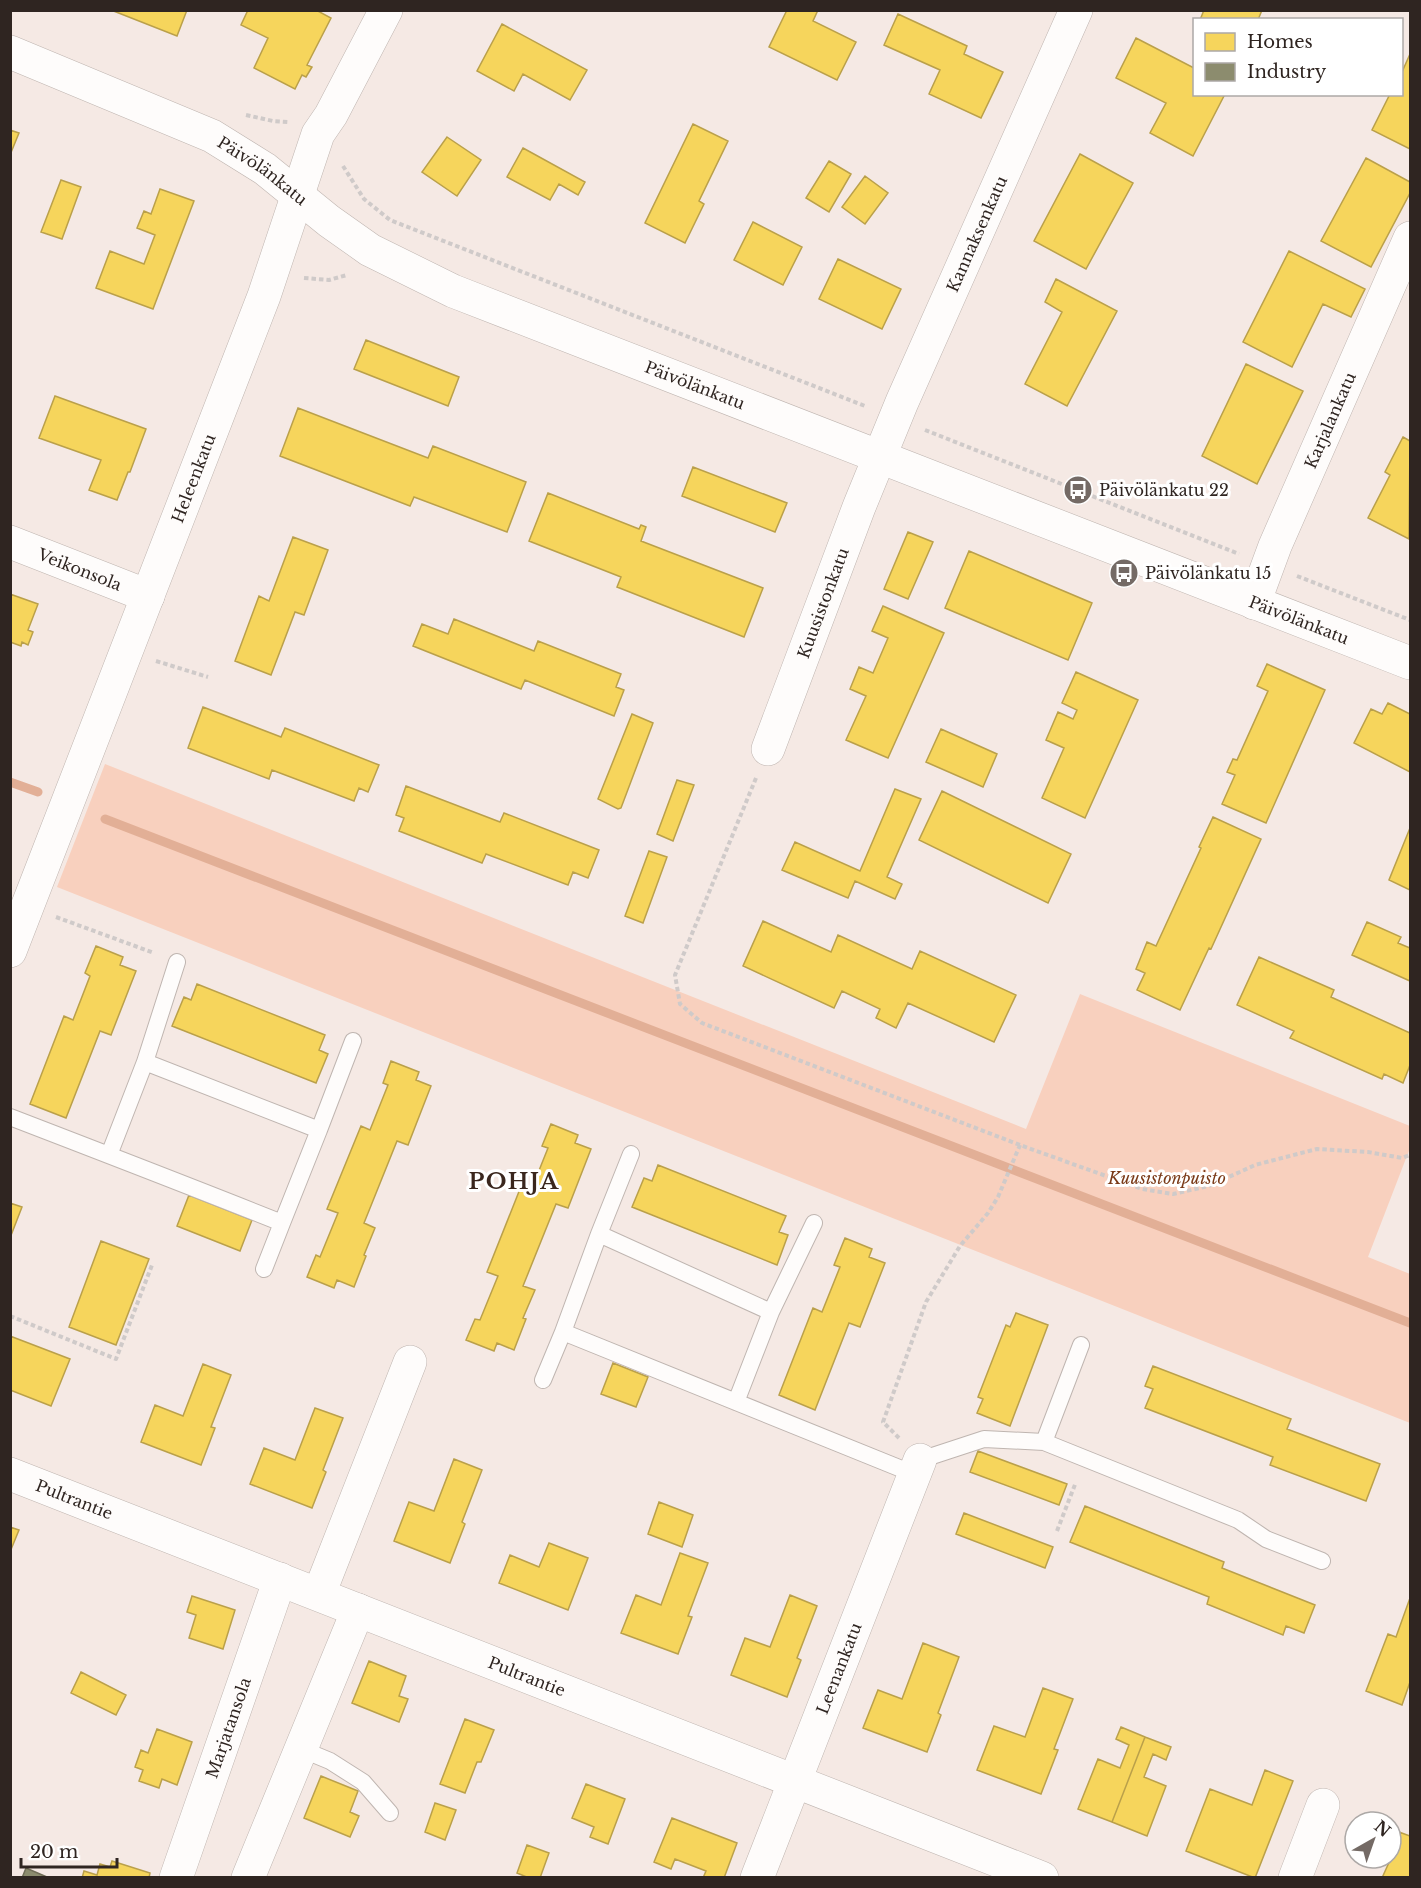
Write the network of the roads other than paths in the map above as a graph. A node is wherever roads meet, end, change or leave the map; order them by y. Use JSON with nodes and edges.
{"nodes":[{"id":1,"x":386,"y":10,"type":"edge"},
{"id":2,"x":1076,"y":10,"type":"edge"},
{"id":3,"x":10,"y":52,"type":"edge"},
{"id":4,"x":298,"y":196,"type":"junction"},
{"id":5,"x":1410,"y":238,"type":"edge"},
{"id":6,"x":880,"y":457,"type":"junction"},
{"id":7,"x":10,"y":542,"type":"edge"},
{"id":8,"x":148,"y":596,"type":"junction"},
{"id":9,"x":1254,"y":603,"type":"junction"},
{"id":10,"x":1410,"y":663,"type":"edge"},
{"id":11,"x":768,"y":749,"type":"road end"},
{"id":12,"x":10,"y":951,"type":"edge"},
{"id":13,"x":177,"y":962,"type":"road end"},
{"id":14,"x":353,"y":1041,"type":"dead end"},
{"id":15,"x":145,"y":1062,"type":"junction"},
{"id":16,"x":10,"y":1117,"type":"edge"},
{"id":17,"x":319,"y":1130,"type":"junction"},
{"id":18,"x":631,"y":1154,"type":"dead end"},
{"id":19,"x":108,"y":1155,"type":"junction"},
{"id":20,"x":282,"y":1223,"type":"junction"},
{"id":21,"x":814,"y":1223,"type":"dead end"},
{"id":22,"x":599,"y":1234,"type":"junction"},
{"id":23,"x":264,"y":1269,"type":"dead end"},
{"id":24,"x":771,"y":1312,"type":"junction"},
{"id":25,"x":562,"y":1332,"type":"junction"},
{"id":26,"x":1081,"y":1345,"type":"dead end"},
{"id":27,"x":410,"y":1362,"type":"dead end"},
{"id":28,"x":543,"y":1380,"type":"dead end"},
{"id":29,"x":736,"y":1401,"type":"junction"},
{"id":30,"x":1044,"y":1442,"type":"junction"},
{"id":31,"x":917,"y":1467,"type":"junction"},
{"id":32,"x":10,"y":1474,"type":"edge"},
{"id":33,"x":1322,"y":1561,"type":"dead end"},
{"id":34,"x":280,"y":1579,"type":"junction"},
{"id":35,"x":319,"y":1594,"type":"junction"},
{"id":36,"x":358,"y":1610,"type":"junction"},
{"id":37,"x":301,"y":1749,"type":"junction"},
{"id":38,"x":795,"y":1781,"type":"junction"},
{"id":39,"x":1323,"y":1805,"type":"dead end"},
{"id":40,"x":390,"y":1813,"type":"dead end"},
{"id":41,"x":176,"y":1878,"type":"edge"},
{"id":42,"x":248,"y":1878,"type":"edge"},
{"id":43,"x":757,"y":1878,"type":"edge"},
{"id":44,"x":1042,"y":1878,"type":"edge"},
{"id":45,"x":1295,"y":1878,"type":"edge"}],
"edges":[{"from":1,"to":4,"type":"street","name":"Heleenkatu"},
{"from":2,"to":6,"type":"street","name":"Kannaksenkatu"},
{"from":3,"to":4,"type":"street","name":"Päivölänkatu"},
{"from":4,"to":6,"type":"street","name":"Päivölänkatu"},
{"from":4,"to":8,"type":"street","name":"Heleenkatu"},
{"from":5,"to":9,"type":"street","name":"Karjalankatu"},
{"from":6,"to":9,"type":"street","name":"Päivölänkatu"},
{"from":6,"to":11,"type":"street","name":"Kuusistonkatu"},
{"from":7,"to":8,"type":"street","name":"Veikonsola"},
{"from":8,"to":12,"type":"street","name":"Heleenkatu"},
{"from":9,"to":10,"type":"street","name":"Päivölänkatu"},
{"from":13,"to":15,"type":"lane"},
{"from":14,"to":17,"type":"lane"},
{"from":15,"to":17,"type":"lane"},
{"from":15,"to":19,"type":"lane"},
{"from":16,"to":19,"type":"lane"},
{"from":17,"to":20,"type":"lane"},
{"from":18,"to":22,"type":"lane"},
{"from":19,"to":20,"type":"lane"},
{"from":20,"to":23,"type":"lane"},
{"from":21,"to":24,"type":"lane"},
{"from":22,"to":24,"type":"lane"},
{"from":22,"to":25,"type":"lane"},
{"from":24,"to":29,"type":"lane"},
{"from":25,"to":28,"type":"lane"},
{"from":25,"to":29,"type":"lane"},
{"from":26,"to":30,"type":"lane"},
{"from":27,"to":35,"type":"street"},
{"from":29,"to":31,"type":"lane"},
{"from":30,"to":31,"type":"lane"},
{"from":30,"to":33,"type":"lane"},
{"from":31,"to":38,"type":"street","name":"Leenankatu"},
{"from":32,"to":34,"type":"street","name":"Pultrantie"},
{"from":34,"to":35,"type":"street","name":"Pultrantie"},
{"from":34,"to":41,"type":"street","name":"Marjatansola"},
{"from":35,"to":36,"type":"street","name":"Pultrantie"},
{"from":36,"to":37,"type":"street"},
{"from":36,"to":38,"type":"street","name":"Pultrantie"},
{"from":37,"to":40,"type":"lane"},
{"from":37,"to":42,"type":"street"},
{"from":38,"to":43,"type":"street","name":"Leenankatu"},
{"from":38,"to":44,"type":"street","name":"Pultrantie"},
{"from":39,"to":45,"type":"street"}]}
